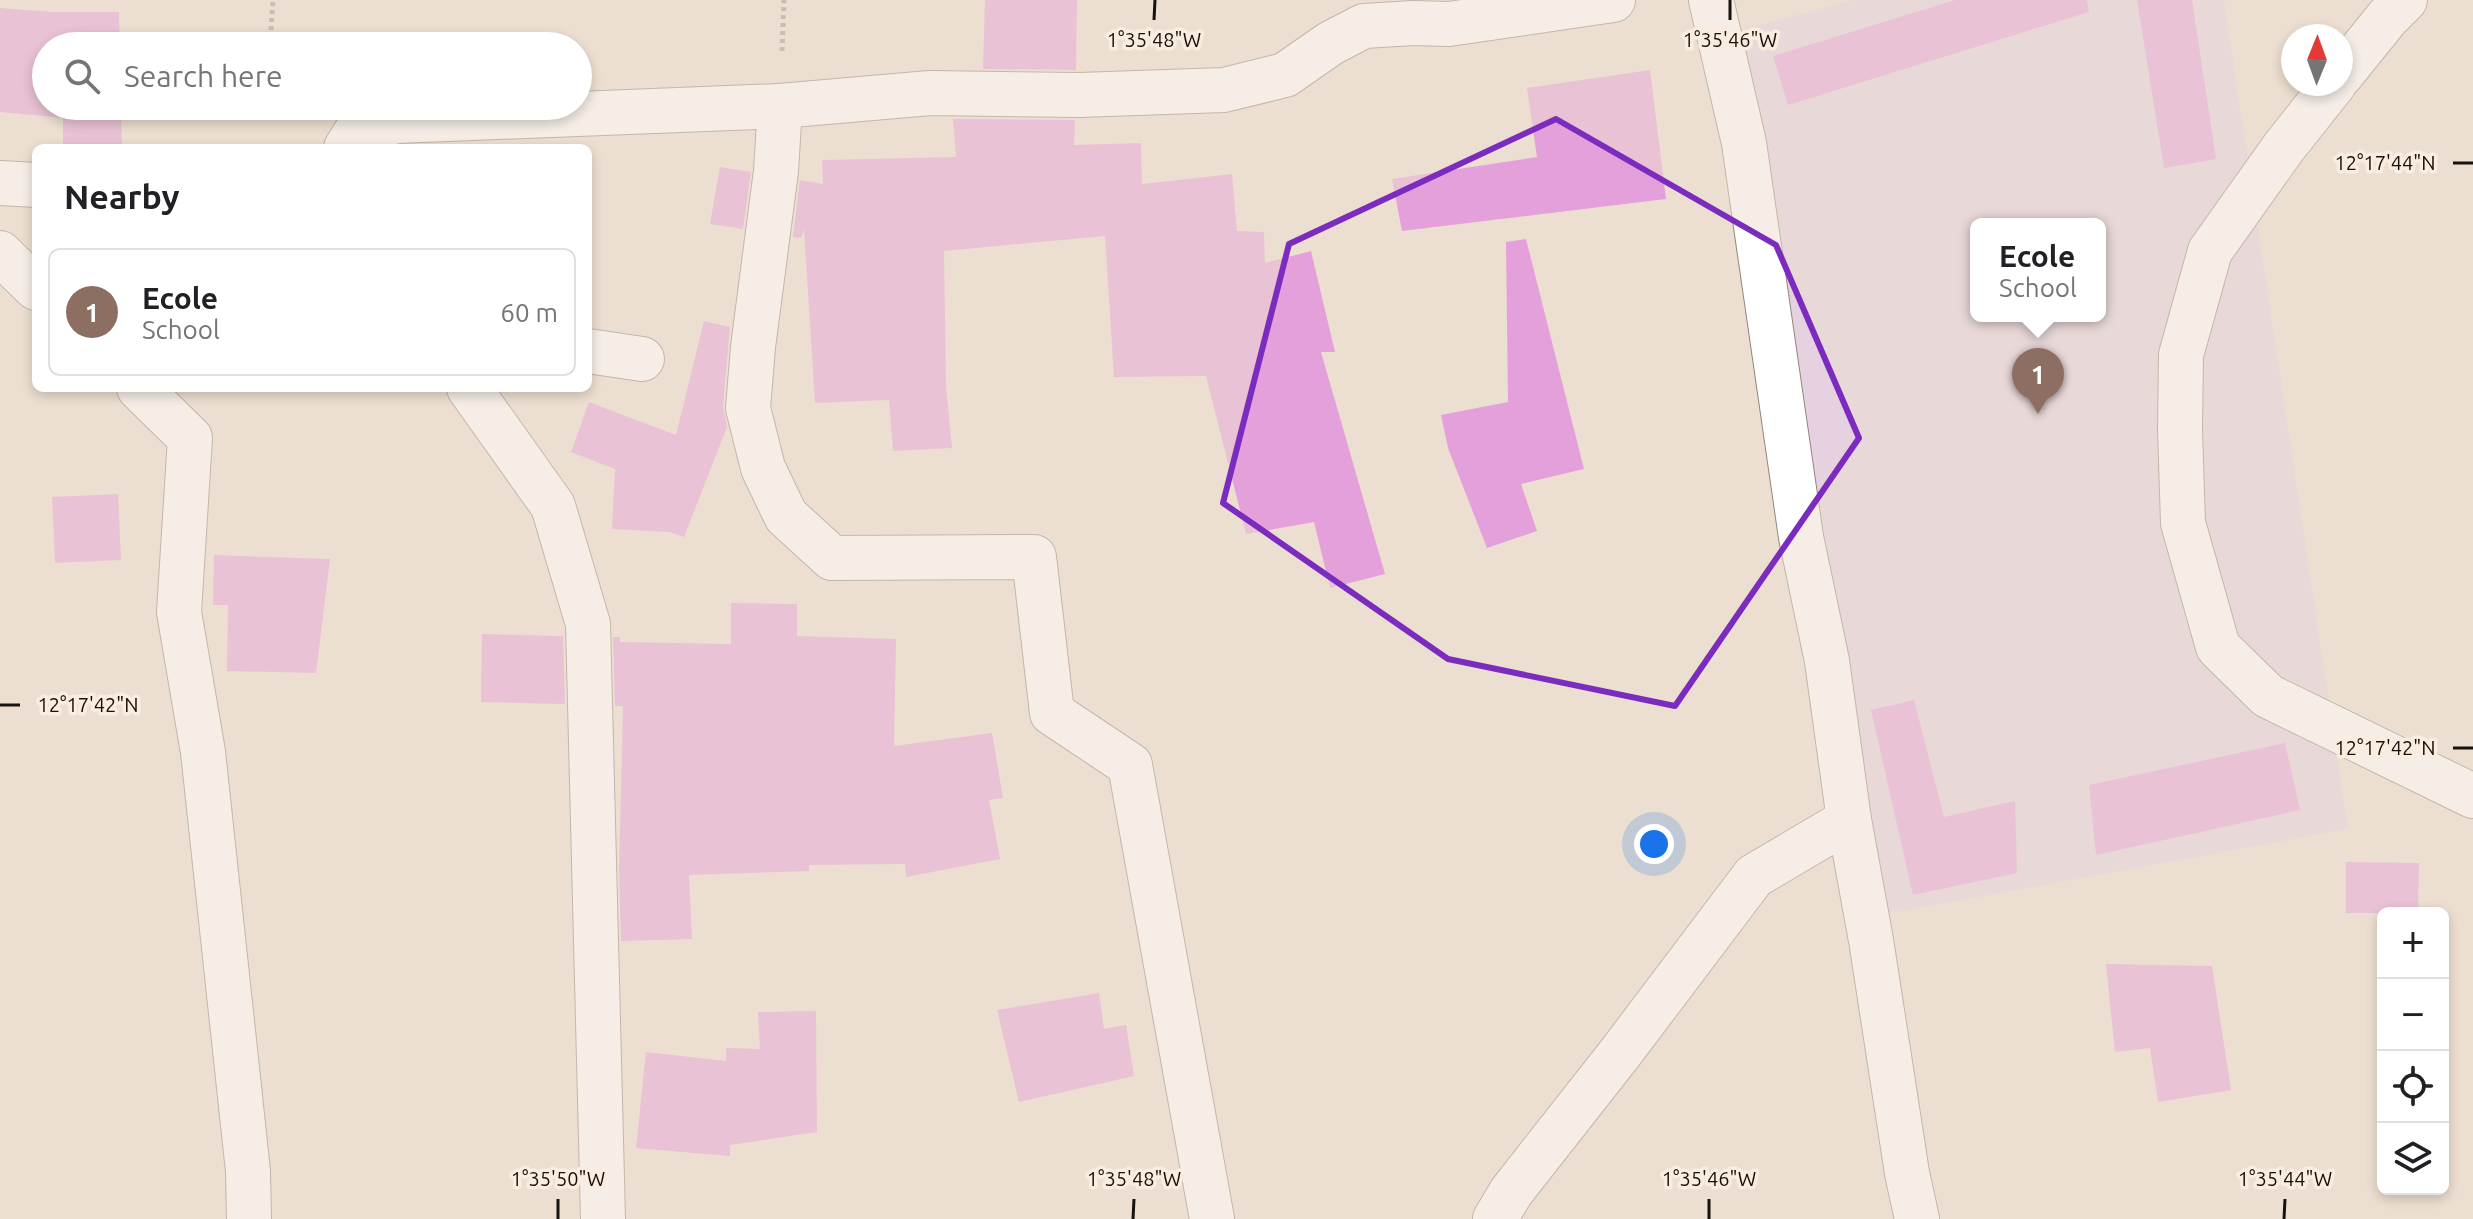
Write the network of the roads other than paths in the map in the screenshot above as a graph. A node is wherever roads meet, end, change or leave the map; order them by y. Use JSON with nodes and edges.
{"nodes":[{"id":1,"x":1613,"y":0,"type":"edge"},
{"id":2,"x":1711,"y":0,"type":"edge"},
{"id":3,"x":2405,"y":0,"type":"edge"},
{"id":4,"x":2353,"y":60,"type":"edge"},
{"id":5,"x":2324,"y":96,"type":"edge"},
{"id":6,"x":780,"y":106,"type":"junction"},
{"id":7,"x":592,"y":113,"type":"edge"},
{"id":8,"x":423,"y":120,"type":"edge"},
{"id":9,"x":348,"y":144,"type":"edge"},
{"id":10,"x":0,"y":183,"type":"edge"},
{"id":11,"x":32,"y":185,"type":"edge"},
{"id":12,"x":0,"y":253,"type":"edge"},
{"id":13,"x":32,"y":284,"type":"edge"},
{"id":14,"x":592,"y":352,"type":"edge"},
{"id":15,"x":642,"y":359,"type":"dead end"},
{"id":16,"x":143,"y":392,"type":"edge"},
{"id":17,"x":472,"y":392,"type":"edge"},
{"id":18,"x":2473,"y":796,"type":"edge"},
{"id":19,"x":1849,"y":820,"type":"junction"},
{"id":20,"x":249,"y":1219,"type":"edge"},
{"id":21,"x":603,"y":1219,"type":"edge"},
{"id":22,"x":1212,"y":1219,"type":"edge"},
{"id":23,"x":1495,"y":1219,"type":"edge"},
{"id":24,"x":1917,"y":1219,"type":"edge"}],
"edges":[{"from":1,"to":6,"type":"street"},
{"from":2,"to":19,"type":"street"},
{"from":3,"to":4,"type":"street"},
{"from":5,"to":18,"type":"street"},
{"from":6,"to":7,"type":"street"},
{"from":6,"to":22,"type":"street"},
{"from":8,"to":9,"type":"street"},
{"from":10,"to":11,"type":"street"},
{"from":12,"to":13,"type":"street"},
{"from":14,"to":15,"type":"street"},
{"from":16,"to":20,"type":"street"},
{"from":17,"to":21,"type":"street"},
{"from":19,"to":23,"type":"street"},
{"from":19,"to":24,"type":"street"}]}
